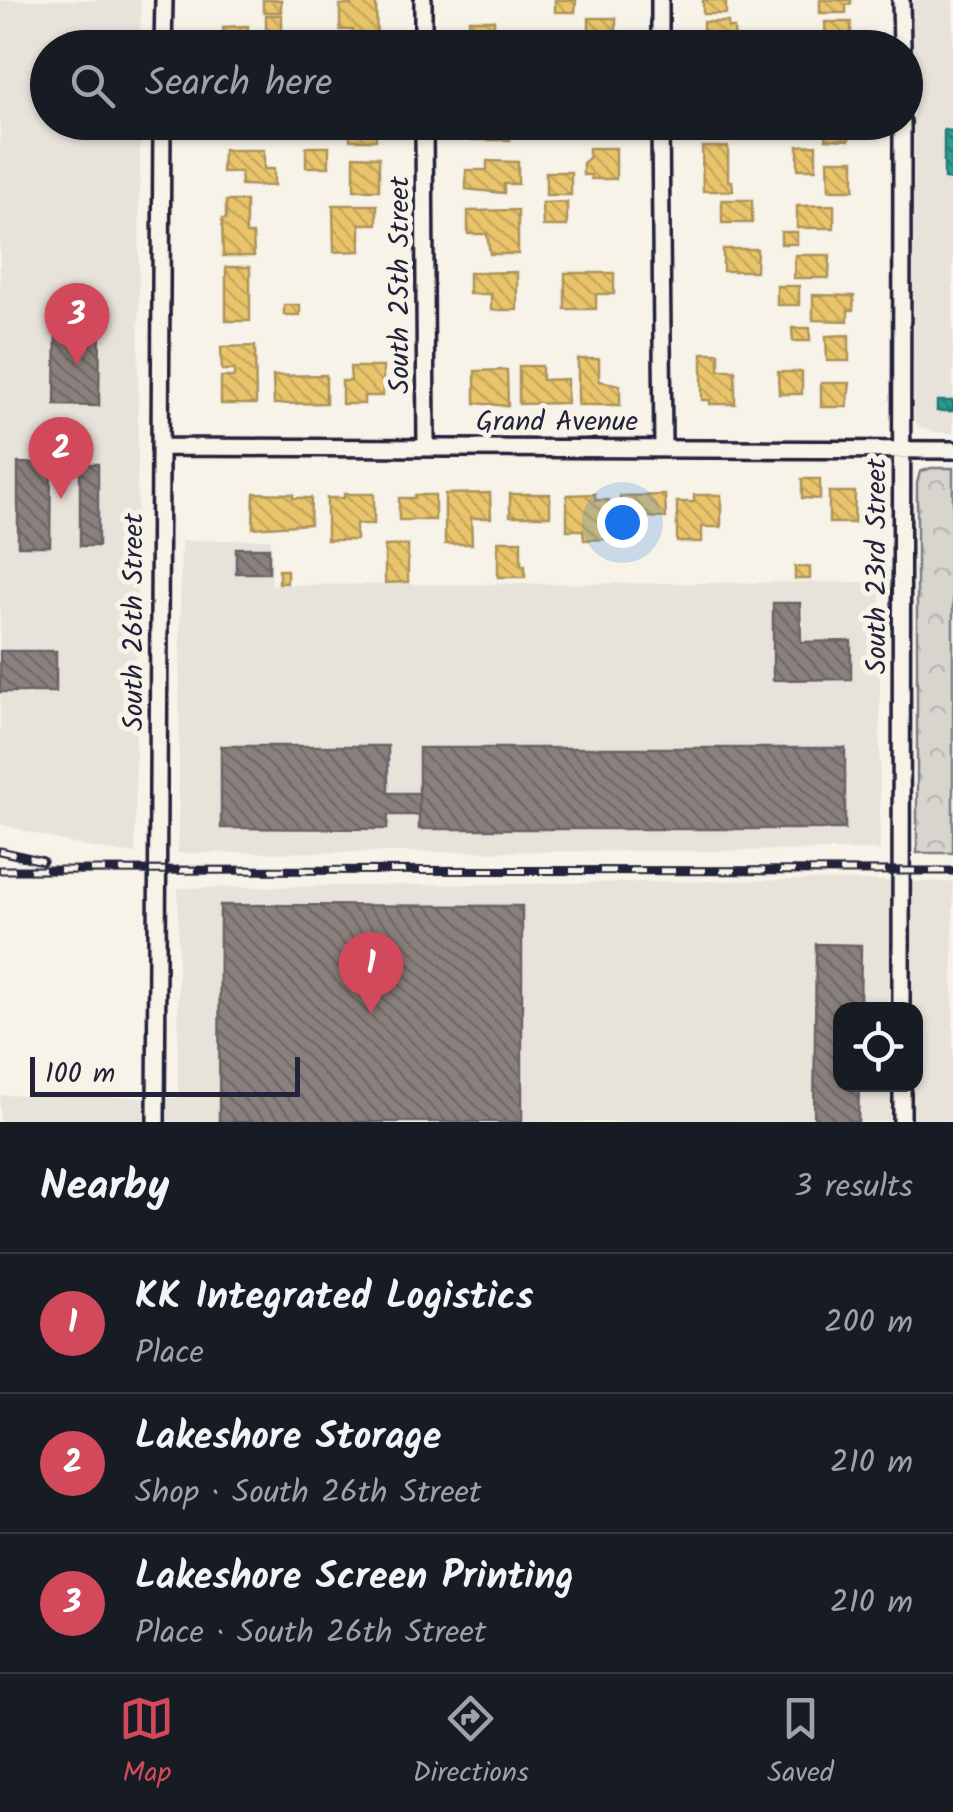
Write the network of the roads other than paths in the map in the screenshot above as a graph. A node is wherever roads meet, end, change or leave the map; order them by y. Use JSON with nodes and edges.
{"nodes":[{"id":1,"x":164,"y":0,"type":"edge"},
{"id":2,"x":423,"y":0,"type":"edge"},
{"id":3,"x":660,"y":0,"type":"edge"},
{"id":4,"x":902,"y":0,"type":"edge"},
{"id":5,"x":163,"y":30,"type":"edge"},
{"id":6,"x":423,"y":30,"type":"edge"},
{"id":7,"x":660,"y":30,"type":"edge"},
{"id":8,"x":902,"y":30,"type":"edge"},
{"id":9,"x":162,"y":140,"type":"edge"},
{"id":10,"x":424,"y":140,"type":"edge"},
{"id":11,"x":660,"y":140,"type":"edge"},
{"id":12,"x":902,"y":140,"type":"edge"},
{"id":13,"x":426,"y":446,"type":"junction"},
{"id":14,"x":160,"y":447,"type":"junction"},
{"id":15,"x":663,"y":448,"type":"junction"},
{"id":16,"x":902,"y":449,"type":"junction"},
{"id":17,"x":953,"y":450,"type":"edge"},
{"id":18,"x":901,"y":1002,"type":"edge"},
{"id":19,"x":902,"y":1092,"type":"edge"},
{"id":20,"x":156,"y":1122,"type":"edge"},
{"id":21,"x":902,"y":1122,"type":"edge"}],
"edges":[{"from":1,"to":5,"type":"street"},
{"from":2,"to":6,"type":"street"},
{"from":3,"to":7,"type":"street"},
{"from":4,"to":8,"type":"street"},
{"from":9,"to":14,"type":"street","name":"South 26th Street"},
{"from":10,"to":13,"type":"street","name":"South 25th Street"},
{"from":11,"to":15,"type":"street"},
{"from":12,"to":16,"type":"street","name":"South 23rd Street"},
{"from":13,"to":14,"type":"street","name":"Grand Avenue"},
{"from":13,"to":15,"type":"street","name":"Grand Avenue"},
{"from":14,"to":20,"type":"street","name":"South 26th Street"},
{"from":15,"to":16,"type":"street","name":"Grand Avenue"},
{"from":16,"to":17,"type":"street","name":"Grand Avenue"},
{"from":16,"to":18,"type":"street","name":"South 23rd Street"},
{"from":19,"to":21,"type":"street"}]}
